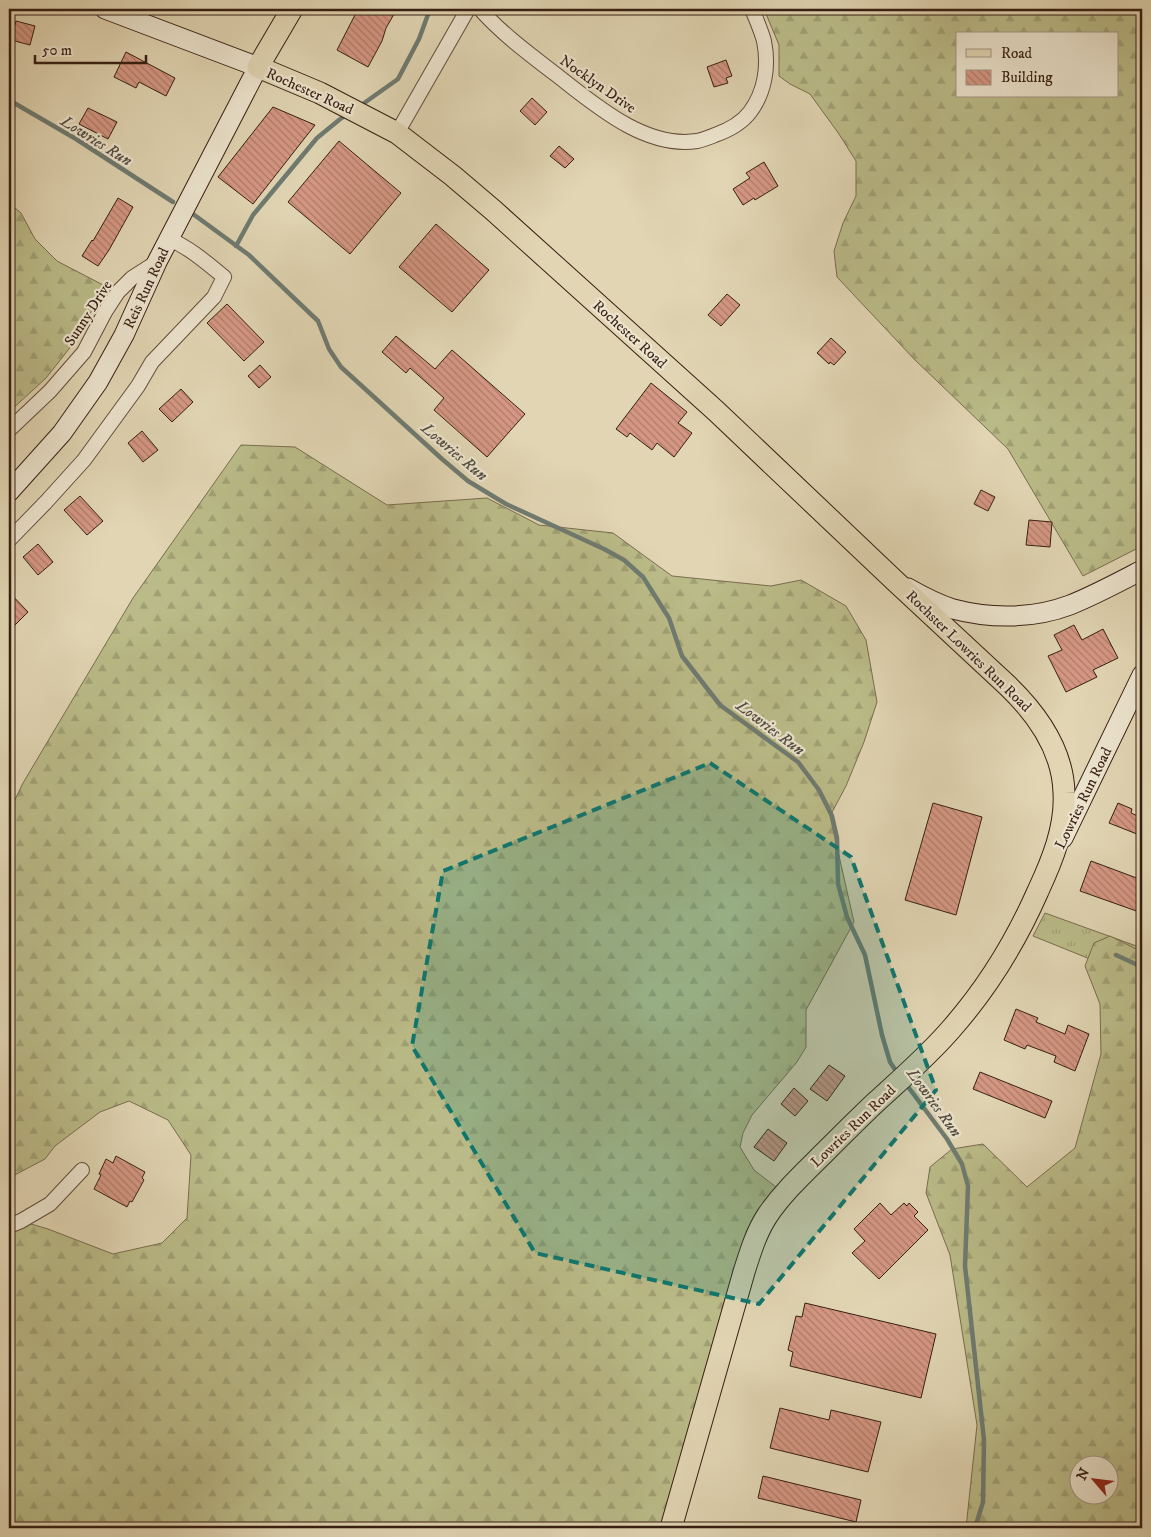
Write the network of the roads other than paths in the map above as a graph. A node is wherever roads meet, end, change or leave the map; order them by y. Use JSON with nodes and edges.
{"nodes":[{"id":1,"x":105,"y":9,"type":"edge"},
{"id":2,"x":292,"y":9,"type":"edge"},
{"id":3,"x":468,"y":9,"type":"edge"},
{"id":4,"x":480,"y":9,"type":"edge"},
{"id":5,"x":752,"y":9,"type":"edge"},
{"id":6,"x":258,"y":67,"type":"junction"},
{"id":7,"x":397,"y":133,"type":"junction"},
{"id":8,"x":169,"y":238,"type":"junction"},
{"id":9,"x":157,"y":262,"type":"junction"},
{"id":10,"x":9,"y":430,"type":"edge"},
{"id":11,"x":9,"y":492,"type":"edge"},
{"id":12,"x":9,"y":540,"type":"edge"},
{"id":13,"x":1142,"y":570,"type":"edge"},
{"id":14,"x":894,"y":580,"type":"junction"},
{"id":15,"x":1142,"y":675,"type":"edge"},
{"id":16,"x":1049,"y":868,"type":"junction"},
{"id":17,"x":82,"y":1170,"type":"dead end"},
{"id":18,"x":9,"y":1226,"type":"edge"},
{"id":19,"x":671,"y":1528,"type":"edge"}],
"edges":[{"from":1,"to":6,"type":"street","name":"Rochester Road"},
{"from":2,"to":6,"type":"main road"},
{"from":3,"to":7,"type":"street"},
{"from":4,"to":5,"type":"street","name":"Nocklyn Drive"},
{"from":6,"to":7,"type":"main road","name":"Rochester Road"},
{"from":6,"to":8,"type":"street","name":"Reis Run Road"},
{"from":7,"to":14,"type":"main road","name":"Rochester Road"},
{"from":8,"to":9,"type":"street","name":"Reis Run Road"},
{"from":8,"to":12,"type":"street"},
{"from":9,"to":10,"type":"street","name":"Sunny Drive"},
{"from":9,"to":11,"type":"street","name":"Reis Run Road"},
{"from":13,"to":14,"type":"street","name":"Rochester Road"},
{"from":14,"to":16,"type":"main road","name":"Rochster Lowries Run Road"},
{"from":15,"to":16,"type":"street","name":"Lowries Run Road"},
{"from":16,"to":19,"type":"main road","name":"Lowries Run Road"},
{"from":17,"to":18,"type":"street"}]}
